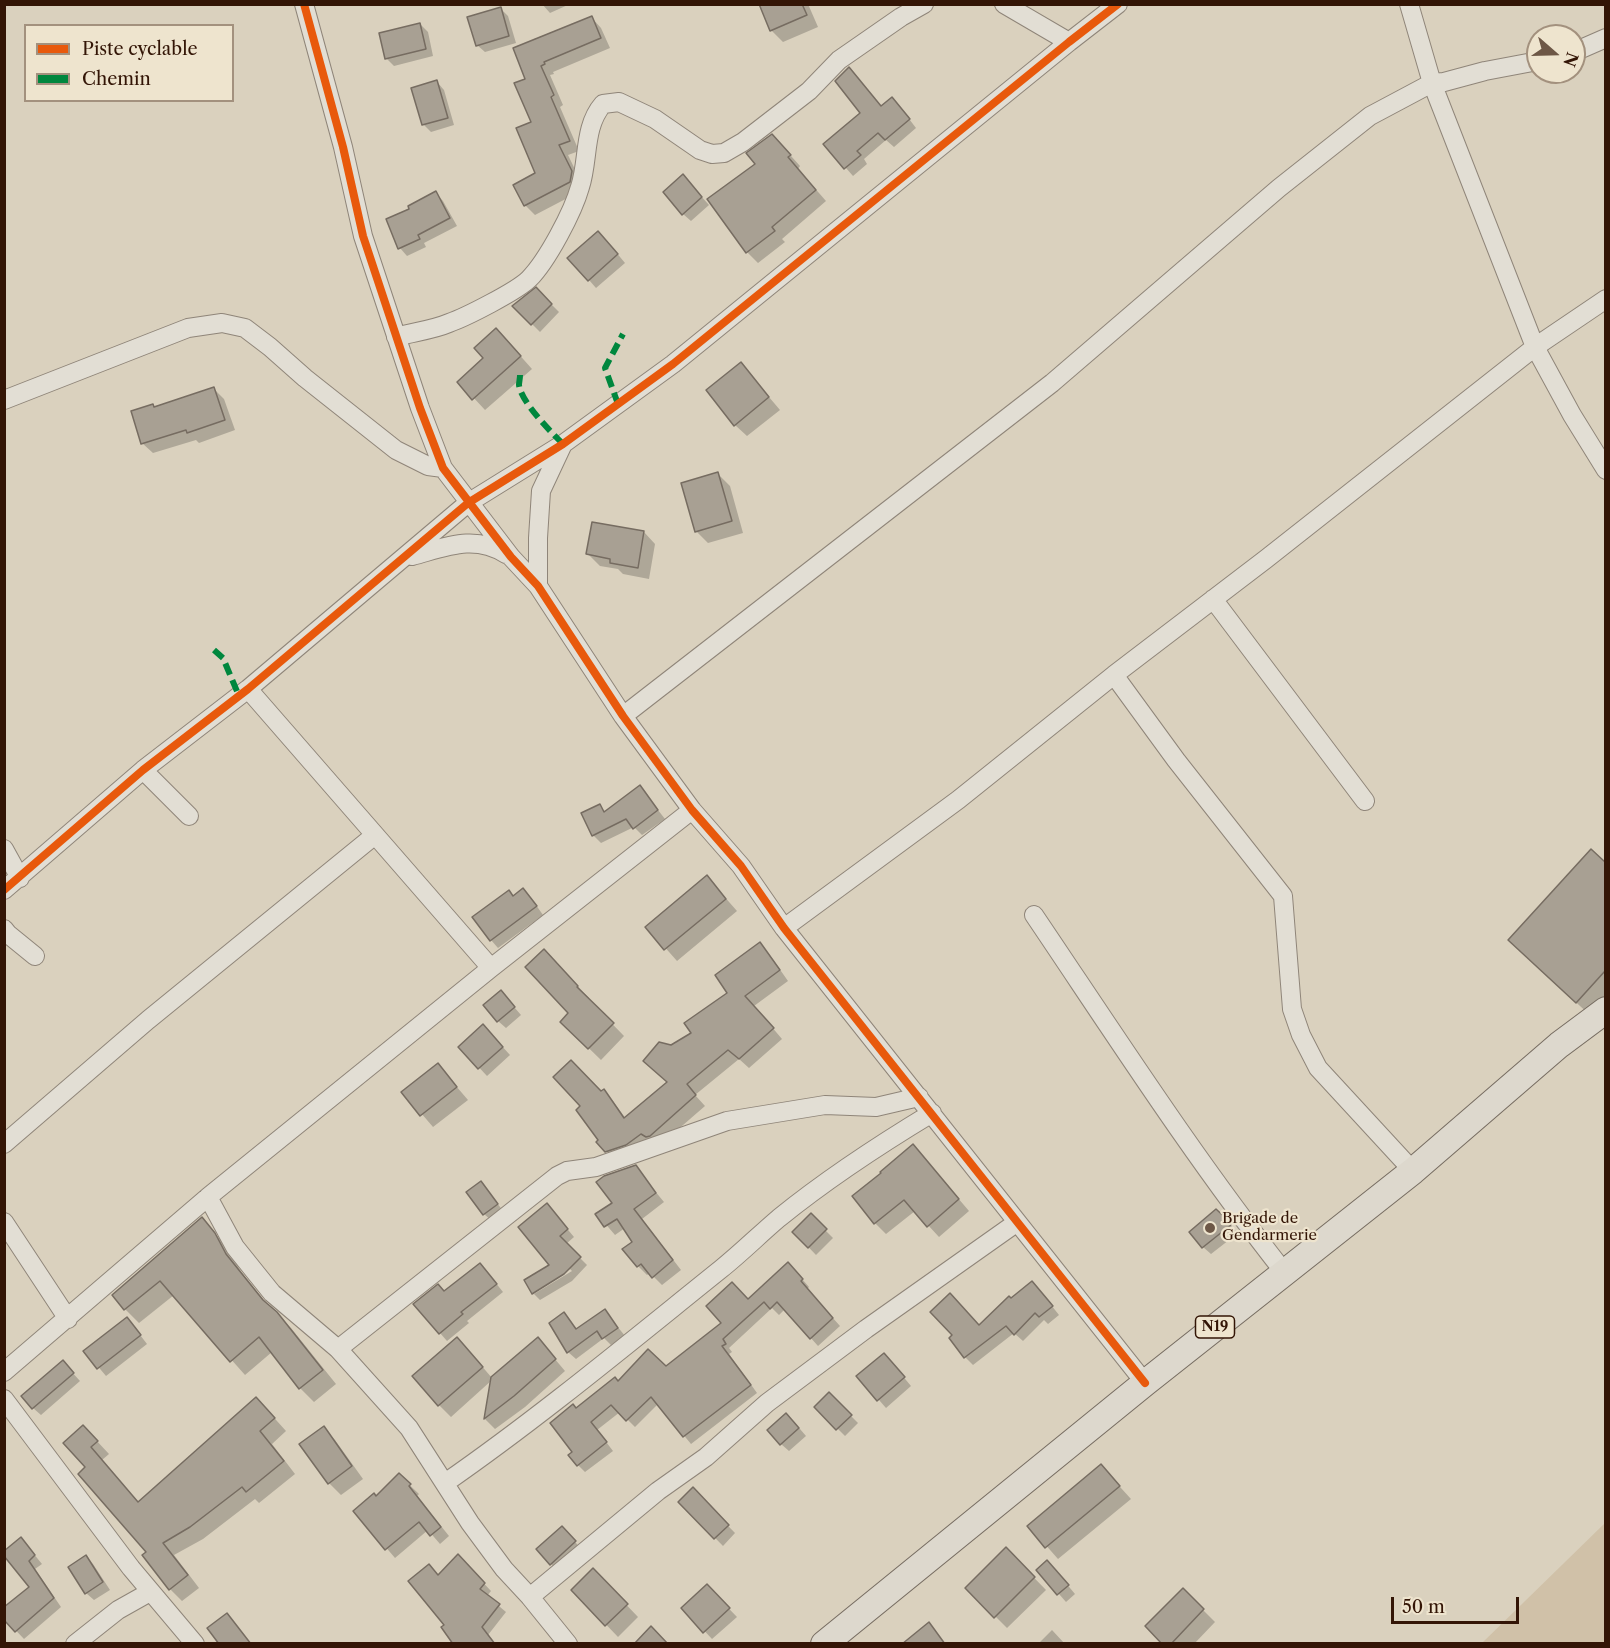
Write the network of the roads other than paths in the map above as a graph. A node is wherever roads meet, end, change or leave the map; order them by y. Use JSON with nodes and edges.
{"nodes":[{"id":1,"x":304,"y":4,"type":"edge"},
{"id":2,"x":924,"y":4,"type":"edge"},
{"id":3,"x":1004,"y":4,"type":"edge"},
{"id":4,"x":1118,"y":4,"type":"edge"},
{"id":5,"x":1409,"y":4,"type":"edge"},
{"id":6,"x":1605,"y":38,"type":"edge"},
{"id":7,"x":1069,"y":42,"type":"junction"},
{"id":8,"x":1586,"y":47,"type":"edge"},
{"id":9,"x":1526,"y":64,"type":"edge"},
{"id":10,"x":1432,"y":83,"type":"junction"},
{"id":11,"x":1605,"y":299,"type":"edge"},
{"id":12,"x":396,"y":337,"type":"junction"},
{"id":13,"x":1535,"y":347,"type":"junction"},
{"id":14,"x":4,"y":400,"type":"edge"},
{"id":15,"x":563,"y":444,"type":"junction"},
{"id":16,"x":443,"y":468,"type":"junction"},
{"id":17,"x":1605,"y":470,"type":"edge"},
{"id":18,"x":468,"y":504,"type":"junction"},
{"id":19,"x":407,"y":557,"type":"junction"},
{"id":20,"x":511,"y":557,"type":"junction"},
{"id":21,"x":538,"y":586,"type":"junction"},
{"id":22,"x":1213,"y":599,"type":"junction"},
{"id":23,"x":1114,"y":675,"type":"junction"},
{"id":24,"x":248,"y":689,"type":"junction"},
{"id":25,"x":623,"y":716,"type":"junction"},
{"id":26,"x":143,"y":770,"type":"junction"},
{"id":27,"x":1365,"y":801,"type":"dead end"},
{"id":28,"x":692,"y":810,"type":"junction"},
{"id":29,"x":189,"y":816,"type":"dead end"},
{"id":30,"x":375,"y":835,"type":"junction"},
{"id":31,"x":4,"y":849,"type":"edge"},
{"id":32,"x":20,"y":878,"type":"junction"},
{"id":33,"x":4,"y":890,"type":"edge"},
{"id":34,"x":1034,"y":915,"type":"dead end"},
{"id":35,"x":784,"y":928,"type":"junction"},
{"id":36,"x":4,"y":929,"type":"edge"},
{"id":37,"x":35,"y":956,"type":"dead end"},
{"id":38,"x":491,"y":968,"type":"junction"},
{"id":39,"x":1605,"y":1010,"type":"edge"},
{"id":40,"x":919,"y":1097,"type":"junction"},
{"id":41,"x":932,"y":1113,"type":"junction"},
{"id":42,"x":4,"y":1144,"type":"edge"},
{"id":43,"x":1413,"y":1171,"type":"junction"},
{"id":44,"x":208,"y":1197,"type":"junction"},
{"id":45,"x":4,"y":1222,"type":"edge"},
{"id":46,"x":1016,"y":1223,"type":"junction"},
{"id":47,"x":1284,"y":1272,"type":"junction"},
{"id":48,"x":68,"y":1319,"type":"junction"},
{"id":49,"x":338,"y":1349,"type":"junction"},
{"id":50,"x":4,"y":1372,"type":"edge"},
{"id":51,"x":1145,"y":1383,"type":"junction"},
{"id":52,"x":4,"y":1399,"type":"edge"},
{"id":53,"x":445,"y":1483,"type":"junction"},
{"id":54,"x":150,"y":1592,"type":"junction"},
{"id":55,"x":530,"y":1597,"type":"junction"},
{"id":56,"x":75,"y":1644,"type":"edge"},
{"id":57,"x":195,"y":1644,"type":"edge"},
{"id":58,"x":568,"y":1644,"type":"edge"},
{"id":59,"x":824,"y":1644,"type":"edge"}],
"edges":[{"from":1,"to":12,"type":"street"},
{"from":2,"to":12,"type":"street"},
{"from":3,"to":7,"type":"street"},
{"from":4,"to":7,"type":"street"},
{"from":5,"to":10,"type":"street"},
{"from":6,"to":8,"type":"street"},
{"from":7,"to":15,"type":"street"},
{"from":9,"to":10,"type":"street"},
{"from":10,"to":13,"type":"street"},
{"from":10,"to":25,"type":"street"},
{"from":11,"to":13,"type":"street"},
{"from":12,"to":16,"type":"street"},
{"from":13,"to":17,"type":"street"},
{"from":13,"to":22,"type":"street"},
{"from":14,"to":16,"type":"street"},
{"from":15,"to":18,"type":"street"},
{"from":15,"to":21,"type":"street"},
{"from":16,"to":18,"type":"street"},
{"from":18,"to":19,"type":"street"},
{"from":18,"to":20,"type":"street"},
{"from":19,"to":20,"type":"street"},
{"from":19,"to":24,"type":"street"},
{"from":20,"to":21,"type":"street"},
{"from":21,"to":25,"type":"street"},
{"from":22,"to":23,"type":"street"},
{"from":22,"to":27,"type":"street"},
{"from":23,"to":35,"type":"street"},
{"from":23,"to":43,"type":"street"},
{"from":24,"to":26,"type":"street"},
{"from":24,"to":30,"type":"street"},
{"from":25,"to":28,"type":"street"},
{"from":26,"to":29,"type":"street"},
{"from":26,"to":32,"type":"street"},
{"from":28,"to":35,"type":"street"},
{"from":28,"to":38,"type":"street"},
{"from":30,"to":38,"type":"street"},
{"from":30,"to":42,"type":"street"},
{"from":31,"to":32,"type":"street"},
{"from":32,"to":33,"type":"street"},
{"from":34,"to":47,"type":"street"},
{"from":35,"to":40,"type":"street"},
{"from":36,"to":37,"type":"street"},
{"from":38,"to":44,"type":"street"},
{"from":39,"to":43,"type":"highway","number":"N19"},
{"from":40,"to":41,"type":"street"},
{"from":40,"to":49,"type":"street"},
{"from":41,"to":46,"type":"street"},
{"from":41,"to":53,"type":"street"},
{"from":43,"to":47,"type":"highway","number":"N19"},
{"from":44,"to":48,"type":"street"},
{"from":44,"to":49,"type":"street"},
{"from":45,"to":48,"type":"street"},
{"from":46,"to":51,"type":"street"},
{"from":46,"to":55,"type":"street"},
{"from":47,"to":51,"type":"highway","number":"N19"},
{"from":48,"to":50,"type":"street"},
{"from":49,"to":53,"type":"street"},
{"from":51,"to":59,"type":"highway","number":"N19"},
{"from":52,"to":54,"type":"street"},
{"from":53,"to":55,"type":"street"},
{"from":54,"to":56,"type":"street"},
{"from":54,"to":57,"type":"street"},
{"from":55,"to":58,"type":"street"}]}
